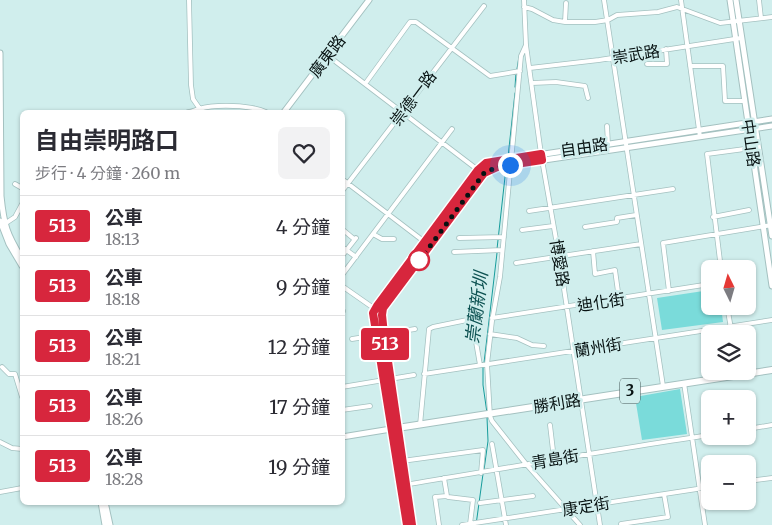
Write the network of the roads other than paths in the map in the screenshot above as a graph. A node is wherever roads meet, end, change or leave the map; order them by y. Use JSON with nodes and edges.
{"nodes":[{"id":1,"x":189,"y":0,"type":"edge"},
{"id":2,"x":369,"y":0,"type":"edge"},
{"id":3,"x":524,"y":0,"type":"edge"},
{"id":4,"x":604,"y":0,"type":"edge"},
{"id":5,"x":681,"y":0,"type":"edge"},
{"id":6,"x":730,"y":0,"type":"edge"},
{"id":7,"x":736,"y":0,"type":"edge"},
{"id":8,"x":759,"y":0,"type":"edge"},
{"id":9,"x":566,"y":3,"type":"dead end"},
{"id":10,"x":484,"y":6,"type":"dead end"},
{"id":11,"x":524,"y":7,"type":"junction"},
{"id":12,"x":682,"y":8,"type":"junction"},
{"id":13,"x":772,"y":17,"type":"edge"},
{"id":14,"x":761,"y":18,"type":"junction"},
{"id":15,"x":608,"y":20,"type":"junction"},
{"id":16,"x":736,"y":21,"type":"junction"},
{"id":17,"x":565,"y":22,"type":"junction"},
{"id":18,"x":738,"y":38,"type":"junction"},
{"id":19,"x":526,"y":45,"type":"junction"},
{"id":20,"x":687,"y":46,"type":"junction"},
{"id":21,"x":450,"y":48,"type":"junction"},
{"id":22,"x":666,"y":49,"type":"junction"},
{"id":23,"x":0,"y":53,"type":"edge"},
{"id":24,"x":328,"y":55,"type":"junction"},
{"id":25,"x":612,"y":58,"type":"junction"},
{"id":26,"x":647,"y":64,"type":"dead end"},
{"id":27,"x":690,"y":66,"type":"junction"},
{"id":28,"x":530,"y":68,"type":"junction"},
{"id":29,"x":518,"y":72,"type":"junction"},
{"id":30,"x":532,"y":83,"type":"junction"},
{"id":31,"x":365,"y":84,"type":"junction"},
{"id":32,"x":588,"y":98,"type":"dead end"},
{"id":33,"x":745,"y":101,"type":"junction"},
{"id":34,"x":201,"y":110,"type":"edge"},
{"id":35,"x":255,"y":110,"type":"edge"},
{"id":36,"x":286,"y":110,"type":"edge"},
{"id":37,"x":402,"y":112,"type":"junction"},
{"id":38,"x":772,"y":119,"type":"edge"},
{"id":39,"x":751,"y":122,"type":"junction"},
{"id":40,"x":607,"y":126,"type":"dead end"},
{"id":41,"x":772,"y":126,"type":"edge"},
{"id":42,"x":452,"y":129,"type":"dead end"},
{"id":43,"x":752,"y":129,"type":"junction"},
{"id":44,"x":699,"y":130,"type":"junction"},
{"id":45,"x":700,"y":137,"type":"junction"},
{"id":46,"x":625,"y":141,"type":"junction"},
{"id":47,"x":442,"y":143,"type":"junction"},
{"id":48,"x":608,"y":144,"type":"junction"},
{"id":49,"x":626,"y":148,"type":"junction"},
{"id":50,"x":752,"y":148,"type":"junction"},
{"id":51,"x":541,"y":154,"type":"junction"},
{"id":52,"x":508,"y":158,"type":"junction"},
{"id":53,"x":542,"y":160,"type":"junction"},
{"id":54,"x":508,"y":165,"type":"junction"},
{"id":55,"x":478,"y":170,"type":"junction"},
{"id":56,"x":345,"y":181,"type":"edge"},
{"id":57,"x":348,"y":183,"type":"junction"},
{"id":58,"x":15,"y":184,"type":"dead end"},
{"id":59,"x":20,"y":187,"type":"edge"},
{"id":60,"x":345,"y":187,"type":"edge"},
{"id":61,"x":673,"y":189,"type":"dead end"},
{"id":62,"x":633,"y":195,"type":"junction"},
{"id":63,"x":20,"y":208,"type":"edge"},
{"id":64,"x":550,"y":208,"type":"junction"},
{"id":65,"x":749,"y":210,"type":"dead end"},
{"id":66,"x":529,"y":211,"type":"dead end"},
{"id":67,"x":388,"y":214,"type":"junction"},
{"id":68,"x":636,"y":215,"type":"junction"},
{"id":69,"x":713,"y":217,"type":"junction"},
{"id":70,"x":2,"y":224,"type":"edge"},
{"id":71,"x":771,"y":225,"type":"edge"},
{"id":72,"x":553,"y":226,"type":"junction"},
{"id":73,"x":763,"y":226,"type":"junction"},
{"id":74,"x":585,"y":227,"type":"dead end"},
{"id":75,"x":522,"y":230,"type":"dead end"},
{"id":76,"x":345,"y":231,"type":"edge"},
{"id":77,"x":373,"y":234,"type":"junction"},
{"id":78,"x":715,"y":234,"type":"junction"},
{"id":79,"x":772,"y":236,"type":"edge"},
{"id":80,"x":500,"y":237,"type":"junction"},
{"id":81,"x":459,"y":238,"type":"dead end"},
{"id":82,"x":394,"y":239,"type":"dead end"},
{"id":83,"x":424,"y":242,"type":"junction"},
{"id":84,"x":641,"y":244,"type":"junction"},
{"id":85,"x":430,"y":246,"type":"junction"},
{"id":86,"x":345,"y":248,"type":"edge"},
{"id":87,"x":345,"y":250,"type":"edge"},
{"id":88,"x":499,"y":250,"type":"junction"},
{"id":89,"x":593,"y":251,"type":"junction"},
{"id":90,"x":454,"y":252,"type":"dead end"},
{"id":91,"x":20,"y":256,"type":"edge"},
{"id":92,"x":559,"y":256,"type":"junction"},
{"id":93,"x":356,"y":257,"type":"junction"},
{"id":94,"x":719,"y":260,"type":"edge"},
{"id":95,"x":20,"y":263,"type":"edge"},
{"id":96,"x":516,"y":263,"type":"dead end"},
{"id":97,"x":345,"y":271,"type":"edge"},
{"id":98,"x":701,"y":286,"type":"edge"},
{"id":99,"x":772,"y":286,"type":"edge"},
{"id":100,"x":345,"y":288,"type":"edge"},
{"id":101,"x":669,"y":291,"type":"junction"},
{"id":102,"x":650,"y":294,"type":"junction"},
{"id":103,"x":619,"y":299,"type":"junction"},
{"id":104,"x":376,"y":307,"type":"junction"},
{"id":105,"x":566,"y":307,"type":"junction"},
{"id":106,"x":492,"y":318,"type":"junction"},
{"id":107,"x":772,"y":320,"type":"edge"},
{"id":108,"x":737,"y":325,"type":"edge"},
{"id":109,"x":415,"y":329,"type":"dead end"},
{"id":110,"x":701,"y":331,"type":"edge"},
{"id":111,"x":384,"y":334,"type":"junction"},
{"id":112,"x":490,"y":334,"type":"junction"},
{"id":113,"x":376,"y":336,"type":"junction"},
{"id":114,"x":657,"y":338,"type":"junction"},
{"id":115,"x":352,"y":339,"type":"dead end"},
{"id":116,"x":544,"y":346,"type":"dead end"},
{"id":117,"x":573,"y":351,"type":"junction"},
{"id":118,"x":483,"y":365,"type":"junction"},
{"id":119,"x":2,"y":367,"type":"dead end"},
{"id":120,"x":772,"y":370,"type":"edge"},
{"id":121,"x":756,"y":371,"type":"edge"},
{"id":122,"x":424,"y":374,"type":"junction"},
{"id":123,"x":414,"y":375,"type":"dead end"},
{"id":124,"x":391,"y":379,"type":"junction"},
{"id":125,"x":383,"y":380,"type":"junction"},
{"id":126,"x":701,"y":380,"type":"edge"},
{"id":127,"x":684,"y":383,"type":"junction"},
{"id":128,"x":345,"y":386,"type":"edge"},
{"id":129,"x":664,"y":386,"type":"junction"},
{"id":130,"x":20,"y":389,"type":"edge"},
{"id":131,"x":581,"y":399,"type":"junction"},
{"id":132,"x":370,"y":406,"type":"dead end"},
{"id":133,"x":345,"y":410,"type":"edge"},
{"id":134,"x":488,"y":413,"type":"junction"},
{"id":135,"x":420,"y":425,"type":"junction"},
{"id":136,"x":550,"y":425,"type":"dead end"},
{"id":137,"x":772,"y":425,"type":"edge"},
{"id":138,"x":394,"y":428,"type":"junction"},
{"id":139,"x":756,"y":428,"type":"edge"},
{"id":140,"x":345,"y":436,"type":"edge"},
{"id":141,"x":701,"y":436,"type":"edge"},
{"id":142,"x":692,"y":438,"type":"junction"},
{"id":143,"x":0,"y":442,"type":"edge"},
{"id":144,"x":492,"y":444,"type":"dead end"},
{"id":145,"x":20,"y":449,"type":"edge"},
{"id":146,"x":589,"y":453,"type":"junction"},
{"id":147,"x":554,"y":459,"type":"junction"},
{"id":148,"x":402,"y":461,"type":"junction"},
{"id":149,"x":526,"y":464,"type":"junction"},
{"id":150,"x":496,"y":470,"type":"junction"},
{"id":151,"x":483,"y":472,"type":"junction"},
{"id":152,"x":444,"y":478,"type":"junction"},
{"id":153,"x":772,"y":478,"type":"edge"},
{"id":154,"x":756,"y":480,"type":"edge"},
{"id":155,"x":403,"y":485,"type":"junction"},
{"id":156,"x":20,"y":488,"type":"edge"},
{"id":157,"x":700,"y":488,"type":"junction"},
{"id":158,"x":0,"y":492,"type":"edge"},
{"id":159,"x":664,"y":494,"type":"junction"},
{"id":160,"x":533,"y":496,"type":"dead end"},
{"id":161,"x":448,"y":497,"type":"dead end"},
{"id":162,"x":502,"y":500,"type":"junction"},
{"id":163,"x":480,"y":503,"type":"dead end"},
{"id":164,"x":597,"y":504,"type":"junction"},
{"id":165,"x":102,"y":505,"type":"edge"},
{"id":166,"x":106,"y":505,"type":"edge"},
{"id":167,"x":566,"y":509,"type":"junction"},
{"id":168,"x":505,"y":518,"type":"junction"},
{"id":169,"x":474,"y":523,"type":"edge"},
{"id":170,"x":578,"y":524,"type":"edge"},
{"id":171,"x":621,"y":524,"type":"dead end"},
{"id":172,"x":105,"y":525,"type":"edge"},
{"id":173,"x":110,"y":525,"type":"edge"},
{"id":174,"x":406,"y":525,"type":"edge"},
{"id":175,"x":412,"y":525,"type":"edge"},
{"id":176,"x":439,"y":525,"type":"edge"},
{"id":177,"x":462,"y":525,"type":"edge"},
{"id":178,"x":506,"y":525,"type":"edge"},
{"id":179,"x":600,"y":525,"type":"edge"},
{"id":180,"x":705,"y":525,"type":"edge"}],
"edges":[{"from":1,"to":34,"type":"street"},
{"from":2,"to":24,"type":"street","name":"廣東路"},
{"from":3,"to":11,"type":"street","name":"博愛路"},
{"from":4,"to":15,"type":"street"},
{"from":5,"to":12,"type":"street"},
{"from":6,"to":16,"type":"street","name":"中山路"},
{"from":7,"to":16,"type":"street","name":"中山路"},
{"from":8,"to":14,"type":"street"},
{"from":9,"to":17,"type":"street"},
{"from":10,"to":21,"type":"street","name":"崇德一路"},
{"from":11,"to":17,"type":"street"},
{"from":11,"to":19,"type":"street","name":"博愛路"},
{"from":12,"to":15,"type":"street"},
{"from":12,"to":16,"type":"street"},
{"from":12,"to":20,"type":"street"},
{"from":13,"to":14,"type":"street"},
{"from":14,"to":16,"type":"street"},
{"from":15,"to":17,"type":"street"},
{"from":15,"to":25,"type":"street"},
{"from":16,"to":18,"type":"street","name":"中山路"},
{"from":18,"to":20,"type":"street","name":"崇武路"},
{"from":18,"to":33,"type":"street","name":"中山路"},
{"from":18,"to":39,"type":"street","name":"中山路"},
{"from":19,"to":28,"type":"street","name":"博愛路"},
{"from":19,"to":29,"type":"street"},
{"from":20,"to":22,"type":"street","name":"崇武路"},
{"from":20,"to":27,"type":"street"},
{"from":21,"to":29,"type":"street"},
{"from":21,"to":31,"type":"street"},
{"from":21,"to":37,"type":"street","name":"崇德一路"},
{"from":22,"to":25,"type":"street","name":"崇武路"},
{"from":22,"to":26,"type":"street"},
{"from":23,"to":70,"type":"street"},
{"from":24,"to":31,"type":"street"},
{"from":24,"to":36,"type":"street","name":"廣東路"},
{"from":25,"to":28,"type":"street","name":"崇武路"},
{"from":25,"to":46,"type":"street"},
{"from":27,"to":33,"type":"street"},
{"from":27,"to":44,"type":"street"},
{"from":28,"to":30,"type":"street","name":"博愛路"},
{"from":29,"to":52,"type":"street"},
{"from":30,"to":32,"type":"street"},
{"from":30,"to":51,"type":"street","name":"博愛路"},
{"from":31,"to":37,"type":"street"},
{"from":33,"to":39,"type":"street","name":"中山路"},
{"from":34,"to":35,"type":"street"},
{"from":37,"to":47,"type":"street"},
{"from":37,"to":57,"type":"street","name":"崇德一路"},
{"from":38,"to":39,"type":"street","name":"自由路"},
{"from":39,"to":43,"type":"street","name":"中山路"},
{"from":39,"to":44,"type":"street","name":"自由路"},
{"from":40,"to":48,"type":"street"},
{"from":41,"to":43,"type":"street","name":"自由路"},
{"from":42,"to":47,"type":"street"},
{"from":43,"to":45,"type":"street","name":"自由路"},
{"from":43,"to":50,"type":"street","name":"中山路"},
{"from":43,"to":71,"type":"street","name":"中山路"},
{"from":44,"to":45,"type":"street"},
{"from":44,"to":46,"type":"street","name":"自由路"},
{"from":45,"to":49,"type":"street","name":"自由路"},
{"from":46,"to":48,"type":"street","name":"自由路"},
{"from":46,"to":49,"type":"street"},
{"from":47,"to":55,"type":"street"},
{"from":47,"to":67,"type":"street"},
{"from":48,"to":51,"type":"street","name":"自由路"},
{"from":49,"to":53,"type":"street","name":"自由路"},
{"from":49,"to":62,"type":"street"},
{"from":50,"to":69,"type":"street"},
{"from":50,"to":73,"type":"street","name":"中山路"},
{"from":51,"to":52,"type":"street","name":"自由路"},
{"from":51,"to":53,"type":"street","name":"博愛路"},
{"from":52,"to":54,"type":"street"},
{"from":52,"to":55,"type":"street","name":"自由路"},
{"from":53,"to":54,"type":"street","name":"自由路"},
{"from":53,"to":64,"type":"street","name":"博愛路"},
{"from":54,"to":80,"type":"street"},
{"from":54,"to":85,"type":"street","name":"自由路"},
{"from":55,"to":83,"type":"street","name":"自由路"},
{"from":56,"to":57,"type":"street"},
{"from":57,"to":60,"type":"street","name":"崇德一路"},
{"from":57,"to":67,"type":"street"},
{"from":58,"to":59,"type":"street"},
{"from":61,"to":62,"type":"street"},
{"from":62,"to":64,"type":"street"},
{"from":62,"to":68,"type":"street"},
{"from":63,"to":70,"type":"street"},
{"from":64,"to":66,"type":"street"},
{"from":64,"to":72,"type":"street","name":"博愛路"},
{"from":65,"to":69,"type":"street"},
{"from":67,"to":77,"type":"street"},
{"from":67,"to":83,"type":"street"},
{"from":68,"to":74,"type":"street"},
{"from":68,"to":84,"type":"street"},
{"from":69,"to":78,"type":"street"},
{"from":70,"to":91,"type":"street"},
{"from":70,"to":95,"type":"street"},
{"from":71,"to":73,"type":"street"},
{"from":71,"to":79,"type":"street","name":"中山路"},
{"from":72,"to":75,"type":"street"},
{"from":72,"to":92,"type":"street","name":"博愛路"},
{"from":73,"to":78,"type":"street"},
{"from":73,"to":99,"type":"street","name":"中山路"},
{"from":76,"to":86,"type":"street"},
{"from":77,"to":82,"type":"street"},
{"from":77,"to":93,"type":"street"},
{"from":78,"to":94,"type":"street"},
{"from":78,"to":101,"type":"street"},
{"from":80,"to":81,"type":"street"},
{"from":80,"to":88,"type":"street"},
{"from":83,"to":85,"type":"street"},
{"from":83,"to":104,"type":"street","name":"自由路"},
{"from":84,"to":89,"type":"street"},
{"from":84,"to":102,"type":"street"},
{"from":85,"to":111,"type":"street","name":"自由路"},
{"from":87,"to":93,"type":"street"},
{"from":88,"to":90,"type":"street"},
{"from":88,"to":106,"type":"street"},
{"from":89,"to":92,"type":"street"},
{"from":89,"to":103,"type":"street"},
{"from":92,"to":96,"type":"street"},
{"from":92,"to":105,"type":"street","name":"博愛路"},
{"from":93,"to":97,"type":"street"},
{"from":98,"to":101,"type":"street","name":"迪化街"},
{"from":100,"to":104,"type":"street"},
{"from":101,"to":102,"type":"street","name":"迪化街"},
{"from":102,"to":103,"type":"street","name":"迪化街"},
{"from":102,"to":114,"type":"street"},
{"from":103,"to":105,"type":"street","name":"迪化街"},
{"from":104,"to":113,"type":"street"},
{"from":105,"to":106,"type":"street","name":"迪化街"},
{"from":105,"to":117,"type":"street","name":"博愛路"},
{"from":106,"to":112,"type":"street"},
{"from":107,"to":108,"type":"street","name":"蘭州街"},
{"from":109,"to":111,"type":"street"},
{"from":110,"to":114,"type":"street","name":"蘭州街"},
{"from":111,"to":113,"type":"street"},
{"from":111,"to":124,"type":"street"},
{"from":112,"to":116,"type":"street"},
{"from":112,"to":118,"type":"street"},
{"from":113,"to":115,"type":"street"},
{"from":113,"to":125,"type":"street"},
{"from":114,"to":117,"type":"street","name":"蘭州街"},
{"from":114,"to":129,"type":"street"},
{"from":117,"to":118,"type":"street","name":"蘭州街"},
{"from":117,"to":131,"type":"street","name":"博愛路"},
{"from":118,"to":122,"type":"street","name":"蘭州街"},
{"from":118,"to":122,"type":"street"},
{"from":118,"to":134,"type":"street"},
{"from":119,"to":130,"type":"street"},
{"from":120,"to":121,"type":"main road","name":"勝利路","number":"3"},
{"from":122,"to":135,"type":"street"},
{"from":123,"to":124,"type":"street"},
{"from":124,"to":125,"type":"street"},
{"from":124,"to":138,"type":"street"},
{"from":125,"to":128,"type":"street"},
{"from":125,"to":138,"type":"street"},
{"from":126,"to":127,"type":"main road","name":"勝利路","number":"3"},
{"from":127,"to":129,"type":"main road","name":"勝利路","number":"3"},
{"from":127,"to":142,"type":"street"},
{"from":129,"to":131,"type":"main road","name":"勝利路","number":"3"},
{"from":131,"to":134,"type":"main road","name":"勝利路","number":"3"},
{"from":131,"to":146,"type":"street","name":"博愛路"},
{"from":132,"to":133,"type":"street"},
{"from":134,"to":135,"type":"main road","name":"勝利路","number":"3"},
{"from":134,"to":149,"type":"street"},
{"from":135,"to":138,"type":"main road","name":"勝利路","number":"3"},
{"from":136,"to":147,"type":"street"},
{"from":137,"to":139,"type":"street"},
{"from":138,"to":140,"type":"street","name":"勝利路"},
{"from":138,"to":148,"type":"main road"},
{"from":138,"to":155,"type":"main road"},
{"from":141,"to":142,"type":"street","name":"青島街"},
{"from":142,"to":146,"type":"street","name":"青島街"},
{"from":142,"to":157,"type":"street"},
{"from":143,"to":145,"type":"street"},
{"from":144,"to":150,"type":"street"},
{"from":146,"to":147,"type":"street","name":"青島街"},
{"from":146,"to":164,"type":"street","name":"博愛路"},
{"from":147,"to":149,"type":"street","name":"青島街"},
{"from":148,"to":151,"type":"street"},
{"from":148,"to":155,"type":"main road"},
{"from":149,"to":150,"type":"street","name":"青島街"},
{"from":149,"to":167,"type":"street"},
{"from":150,"to":151,"type":"street","name":"青島街"},
{"from":150,"to":162,"type":"street"},
{"from":151,"to":152,"type":"street","name":"青島街"},
{"from":152,"to":155,"type":"street","name":"青島街"},
{"from":152,"to":176,"type":"street"},
{"from":153,"to":154,"type":"street"},
{"from":155,"to":174,"type":"main road"},
{"from":155,"to":175,"type":"main road"},
{"from":156,"to":158,"type":"street"},
{"from":157,"to":159,"type":"street","name":"康定街"},
{"from":157,"to":180,"type":"street"},
{"from":159,"to":164,"type":"street","name":"康定街"},
{"from":159,"to":171,"type":"street"},
{"from":160,"to":162,"type":"street"},
{"from":161,"to":169,"type":"street"},
{"from":162,"to":163,"type":"street"},
{"from":162,"to":168,"type":"street"},
{"from":164,"to":167,"type":"street","name":"康定街"},
{"from":164,"to":179,"type":"street","name":"博愛路"},
{"from":165,"to":172,"type":"street"},
{"from":166,"to":173,"type":"street"},
{"from":167,"to":168,"type":"street","name":"康定街"},
{"from":167,"to":170,"type":"street"},
{"from":168,"to":169,"type":"street","name":"康定街"},
{"from":168,"to":178,"type":"street"},
{"from":169,"to":177,"type":"street","name":"康定街"}]}
